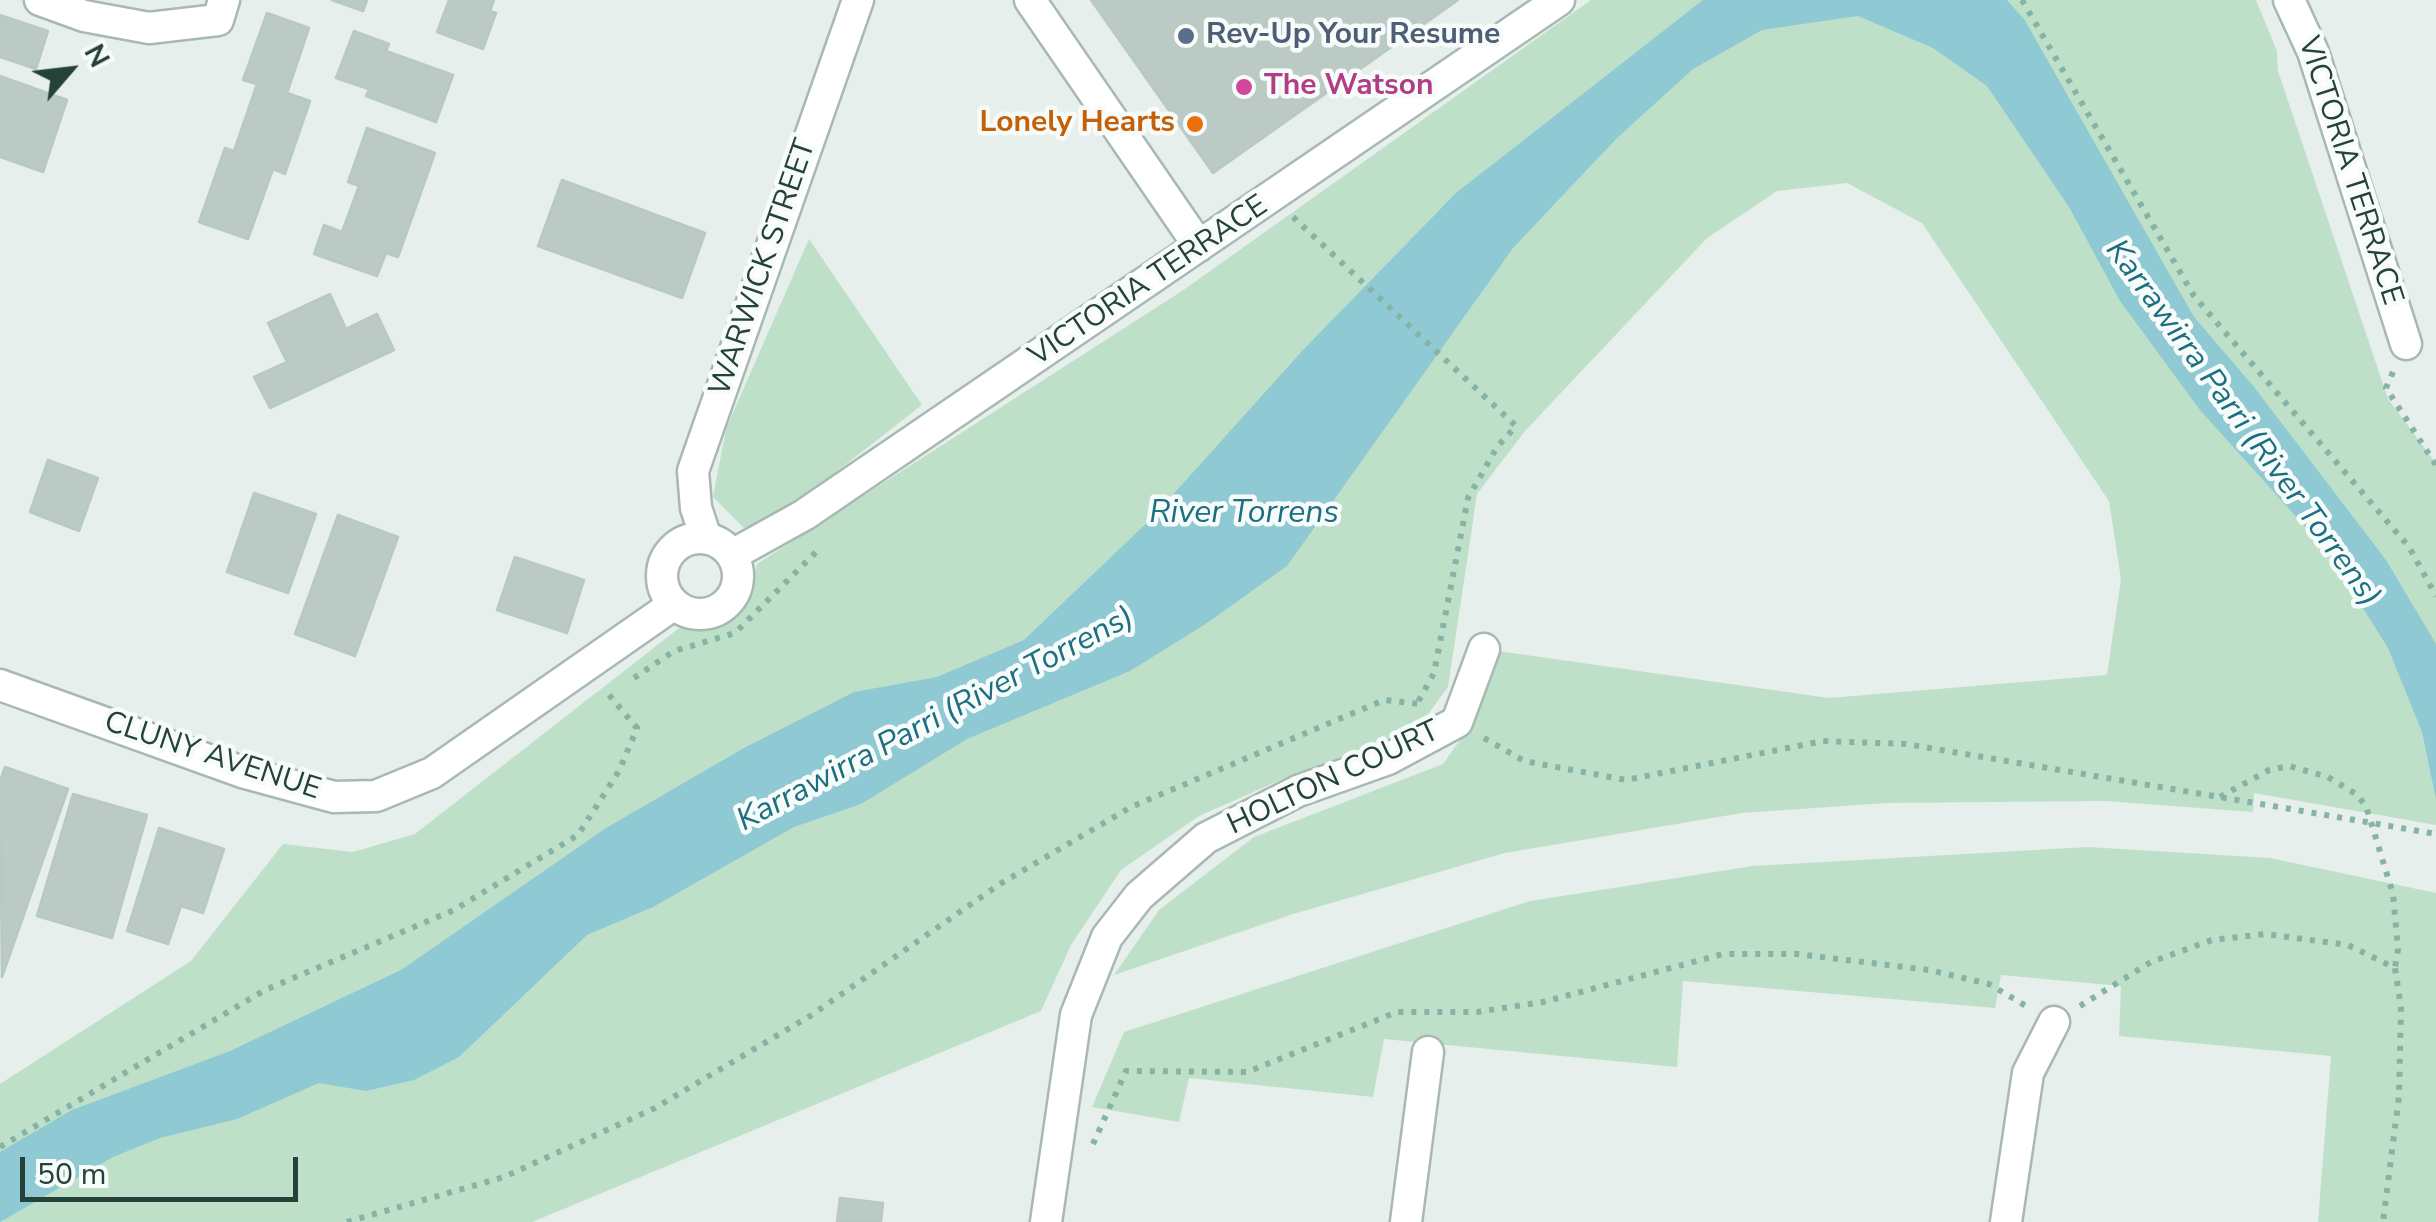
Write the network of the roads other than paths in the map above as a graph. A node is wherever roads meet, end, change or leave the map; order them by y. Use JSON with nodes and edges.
{"nodes":[{"id":1,"x":40,"y":0,"type":"edge"},
{"id":2,"x":224,"y":0,"type":"edge"},
{"id":3,"x":858,"y":0,"type":"edge"},
{"id":4,"x":1030,"y":0,"type":"edge"},
{"id":5,"x":2289,"y":0,"type":"edge"},
{"id":6,"x":1551,"y":2,"type":"edge"},
{"id":7,"x":1199,"y":246,"type":"junction"},
{"id":8,"x":2406,"y":344,"type":"road end"},
{"id":9,"x":706,"y":538,"type":"junction"},
{"id":10,"x":732,"y":555,"type":"junction"},
{"id":11,"x":673,"y":605,"type":"junction"},
{"id":12,"x":1484,"y":648,"type":"dead end"},
{"id":13,"x":0,"y":685,"type":"edge"},
{"id":14,"x":2054,"y":1022,"type":"road end"},
{"id":15,"x":1428,"y":1052,"type":"dead end"},
{"id":16,"x":1046,"y":1222,"type":"edge"},
{"id":17,"x":1406,"y":1222,"type":"edge"},
{"id":18,"x":2006,"y":1222,"type":"edge"}],
"edges":[{"from":1,"to":2,"type":"street"},
{"from":3,"to":9,"type":"street","name":"WARWICK STREET"},
{"from":4,"to":7,"type":"street"},
{"from":5,"to":8,"type":"street","name":"VICTORIA TERRACE"},
{"from":6,"to":7,"type":"street","name":"VICTORIA TERRACE"},
{"from":7,"to":10,"type":"street","name":"VICTORIA TERRACE"},
{"from":9,"to":10,"type":"street"},
{"from":9,"to":11,"type":"street"},
{"from":10,"to":11,"type":"street"},
{"from":11,"to":13,"type":"street","name":"CLUNY AVENUE"},
{"from":12,"to":16,"type":"street","name":"HOLTON COURT"},
{"from":14,"to":18,"type":"street"},
{"from":15,"to":17,"type":"street"}]}
